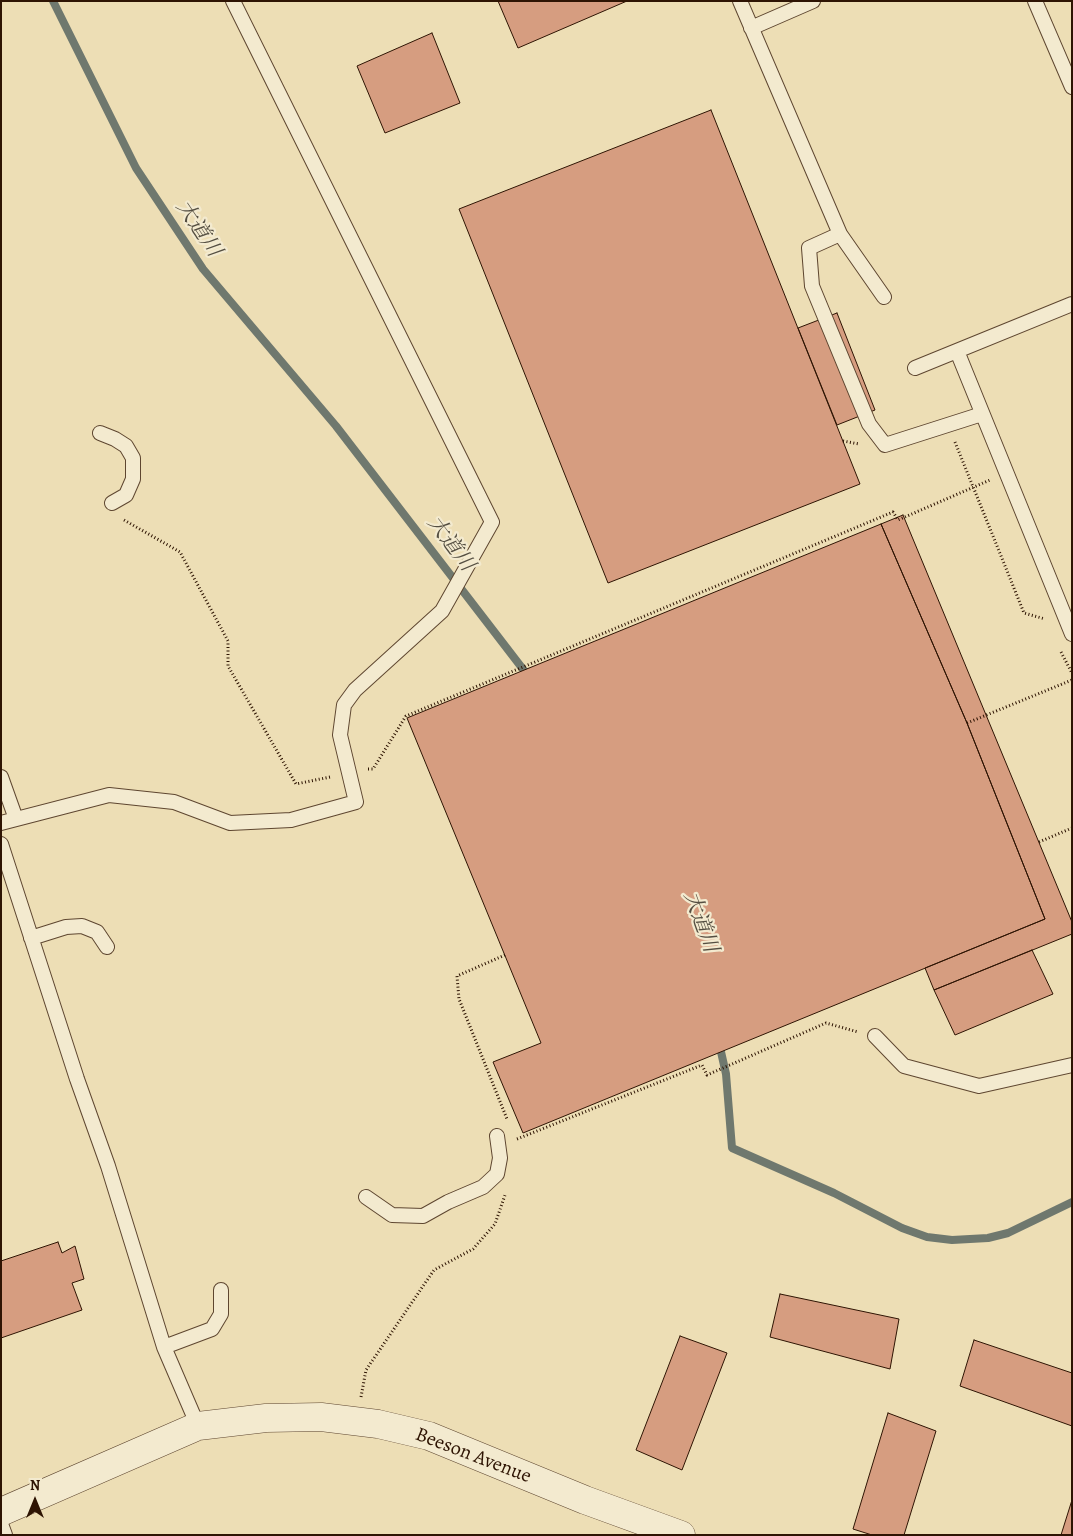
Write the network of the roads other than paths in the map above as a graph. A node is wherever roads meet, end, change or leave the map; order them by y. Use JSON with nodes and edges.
{"nodes":[{"id":1,"x":233,"y":1,"type":"edge"},
{"id":2,"x":740,"y":1,"type":"edge"},
{"id":3,"x":813,"y":1,"type":"edge"},
{"id":4,"x":1035,"y":1,"type":"edge"},
{"id":5,"x":750,"y":28,"type":"junction"},
{"id":6,"x":1072,"y":87,"type":"edge"},
{"id":7,"x":840,"y":234,"type":"junction"},
{"id":8,"x":884,"y":297,"type":"dead end"},
{"id":9,"x":1072,"y":304,"type":"edge"},
{"id":10,"x":957,"y":351,"type":"junction"},
{"id":11,"x":916,"y":368,"type":"dead end"},
{"id":12,"x":982,"y":414,"type":"junction"},
{"id":13,"x":100,"y":433,"type":"dead end"},
{"id":14,"x":115,"y":510,"type":"road end"},
{"id":15,"x":1072,"y":634,"type":"edge"},
{"id":16,"x":1,"y":777,"type":"edge"},
{"id":17,"x":16,"y":819,"type":"junction"},
{"id":18,"x":1,"y":823,"type":"edge"},
{"id":19,"x":1,"y":844,"type":"edge"},
{"id":20,"x":31,"y":938,"type":"junction"},
{"id":21,"x":107,"y":947,"type":"dead end"},
{"id":22,"x":875,"y":1036,"type":"road end"},
{"id":23,"x":1072,"y":1065,"type":"edge"},
{"id":24,"x":498,"y":1141,"type":"road end"},
{"id":25,"x":366,"y":1197,"type":"dead end"},
{"id":26,"x":221,"y":1290,"type":"dead end"},
{"id":27,"x":164,"y":1346,"type":"junction"},
{"id":28,"x":198,"y":1426,"type":"junction"},
{"id":29,"x":1,"y":1512,"type":"edge"},
{"id":30,"x":1,"y":1524,"type":"edge"},
{"id":31,"x":5,"y":1535,"type":"edge"},
{"id":32,"x":681,"y":1535,"type":"edge"}],
"edges":[{"from":1,"to":17,"type":"lane"},
{"from":2,"to":5,"type":"lane"},
{"from":3,"to":5,"type":"lane"},
{"from":4,"to":6,"type":"lane"},
{"from":5,"to":7,"type":"lane"},
{"from":7,"to":8,"type":"lane"},
{"from":7,"to":12,"type":"lane"},
{"from":9,"to":10,"type":"lane"},
{"from":10,"to":11,"type":"lane"},
{"from":10,"to":12,"type":"lane"},
{"from":12,"to":15,"type":"lane"},
{"from":13,"to":14,"type":"lane"},
{"from":16,"to":17,"type":"lane"},
{"from":17,"to":18,"type":"lane"},
{"from":19,"to":20,"type":"lane"},
{"from":20,"to":21,"type":"lane"},
{"from":20,"to":27,"type":"lane"},
{"from":22,"to":23,"type":"lane"},
{"from":24,"to":25,"type":"lane"},
{"from":26,"to":27,"type":"lane"},
{"from":27,"to":28,"type":"lane"},
{"from":28,"to":29,"type":"street","name":"Beeson Avenue"},
{"from":28,"to":32,"type":"street","name":"Beeson Avenue"},
{"from":30,"to":31,"type":"lane"}]}
